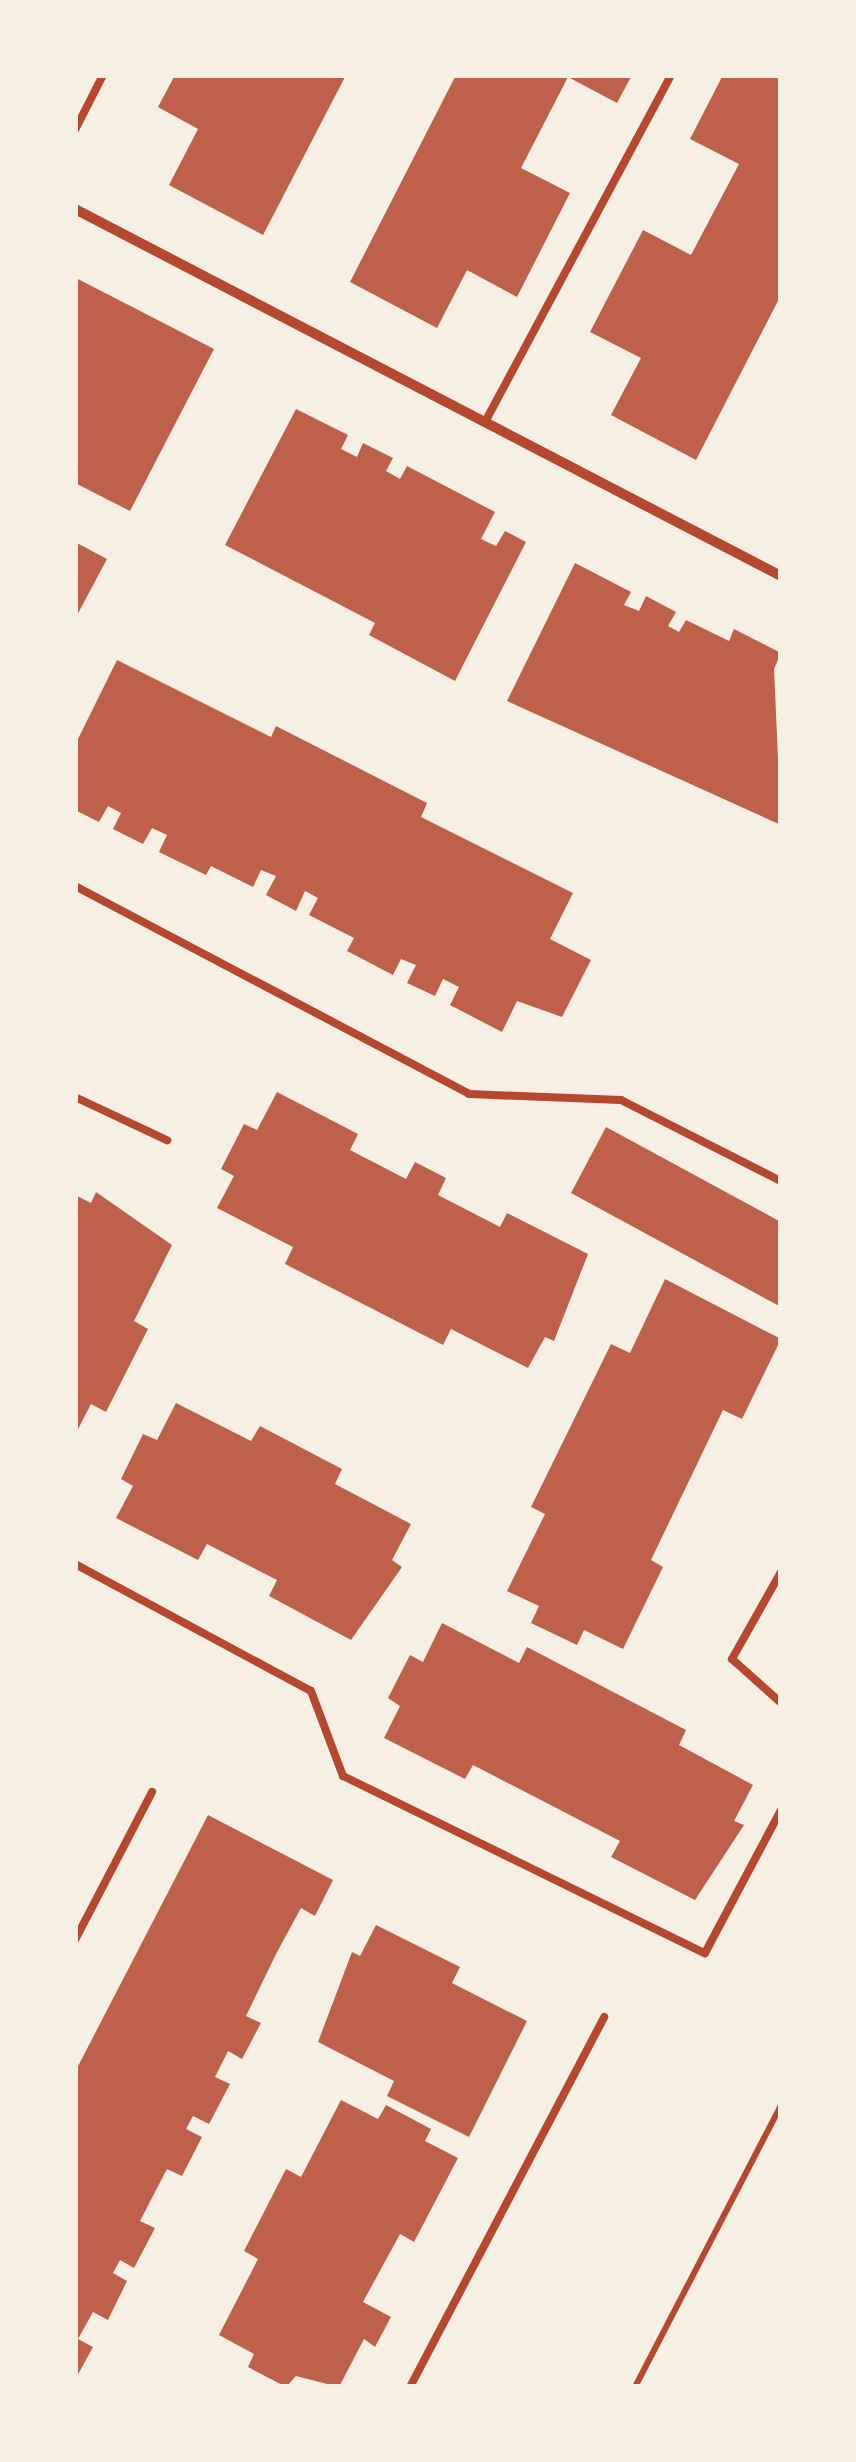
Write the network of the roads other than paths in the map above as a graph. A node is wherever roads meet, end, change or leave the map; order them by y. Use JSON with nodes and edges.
{"nodes":[{"id":1,"x":103,"y":75,"type":"edge"},
{"id":2,"x":671,"y":75,"type":"edge"},
{"id":3,"x":75,"y":130,"type":"edge"},
{"id":4,"x":75,"y":208,"type":"edge"},
{"id":5,"x":485,"y":422,"type":"junction"},
{"id":6,"x":781,"y":576,"type":"edge"},
{"id":7,"x":75,"y":886,"type":"edge"},
{"id":8,"x":75,"y":1097,"type":"edge"},
{"id":9,"x":167,"y":1140,"type":"dead end"},
{"id":10,"x":781,"y":1181,"type":"edge"},
{"id":11,"x":75,"y":1564,"type":"edge"},
{"id":12,"x":781,"y":1572,"type":"edge"},
{"id":13,"x":781,"y":1703,"type":"edge"},
{"id":14,"x":152,"y":1792,"type":"dead end"},
{"id":15,"x":781,"y":1810,"type":"edge"},
{"id":16,"x":75,"y":1940,"type":"edge"},
{"id":17,"x":604,"y":2017,"type":"dead end"},
{"id":18,"x":410,"y":2387,"type":"edge"}],
"edges":[{"from":1,"to":3,"type":"lane"},
{"from":2,"to":5,"type":"lane"},
{"from":4,"to":5,"type":"street"},
{"from":5,"to":6,"type":"street"},
{"from":7,"to":10,"type":"lane"},
{"from":8,"to":9,"type":"lane"},
{"from":11,"to":15,"type":"lane"},
{"from":12,"to":13,"type":"lane"},
{"from":14,"to":16,"type":"lane"},
{"from":17,"to":18,"type":"lane"}]}
